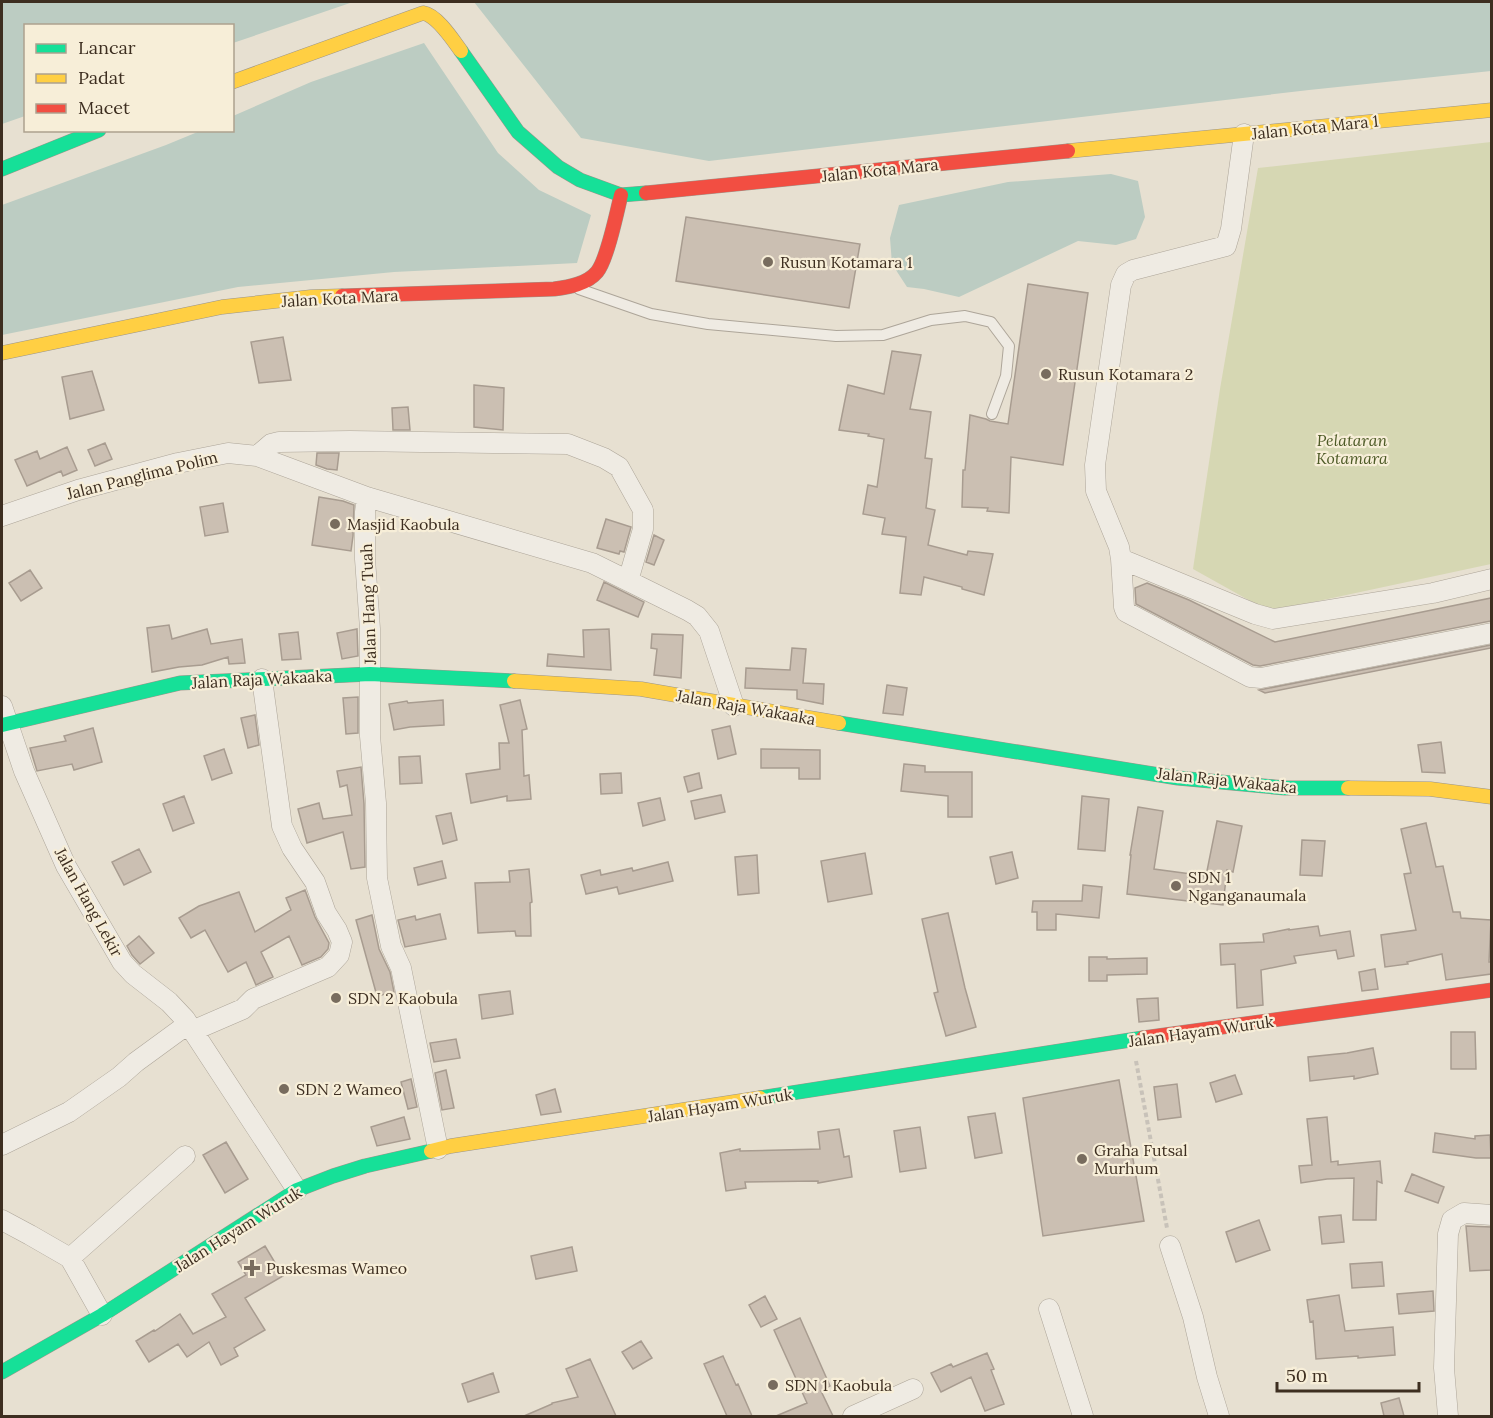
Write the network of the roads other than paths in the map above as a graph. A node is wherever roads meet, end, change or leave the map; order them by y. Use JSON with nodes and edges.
{"nodes":[{"id":1,"x":234,"y":81,"type":"edge"},
{"id":2,"x":1491,"y":110,"type":"edge"},
{"id":3,"x":94,"y":132,"type":"edge"},
{"id":4,"x":1244,"y":134,"type":"junction"},
{"id":5,"x":1138,"y":144,"type":"joint"},
{"id":6,"x":2,"y":169,"type":"edge"},
{"id":7,"x":621,"y":195,"type":"junction"},
{"id":8,"x":573,"y":286,"type":"junction"},
{"id":9,"x":2,"y":352,"type":"edge"},
{"id":10,"x":992,"y":414,"type":"dead end"},
{"id":11,"x":257,"y":456,"type":"junction"},
{"id":12,"x":367,"y":497,"type":"junction"},
{"id":13,"x":2,"y":516,"type":"edge"},
{"id":14,"x":1121,"y":559,"type":"junction"},
{"id":15,"x":1491,"y":579,"type":"edge"},
{"id":16,"x":628,"y":581,"type":"junction"},
{"id":17,"x":1491,"y":633,"type":"edge"},
{"id":18,"x":370,"y":674,"type":"junction"},
{"id":19,"x":262,"y":679,"type":"junction"},
{"id":20,"x":734,"y":706,"type":"junction"},
{"id":21,"x":3,"y":718,"type":"edge"},
{"id":22,"x":1491,"y":796,"type":"edge"},
{"id":23,"x":1491,"y":990,"type":"edge"},
{"id":24,"x":190,"y":1028,"type":"junction"},
{"id":25,"x":2,"y":1145,"type":"edge"},
{"id":26,"x":438,"y":1149,"type":"junction"},
{"id":27,"x":184,"y":1156,"type":"dead end"},
{"id":28,"x":297,"y":1190,"type":"junction"},
{"id":29,"x":1491,"y":1215,"type":"edge"},
{"id":30,"x":2,"y":1220,"type":"edge"},
{"id":31,"x":1170,"y":1246,"type":"road end"},
{"id":32,"x":70,"y":1258,"type":"junction"},
{"id":33,"x":1049,"y":1310,"type":"dead end"},
{"id":34,"x":102,"y":1314,"type":"junction"},
{"id":35,"x":2,"y":1372,"type":"edge"},
{"id":36,"x":913,"y":1389,"type":"dead end"},
{"id":37,"x":853,"y":1416,"type":"edge"},
{"id":38,"x":1083,"y":1416,"type":"edge"},
{"id":39,"x":1219,"y":1416,"type":"edge"},
{"id":40,"x":1448,"y":1416,"type":"edge"}],
"edges":[{"from":1,"to":7,"type":"street","name":"Jalan Kota Mara"},
{"from":2,"to":4,"type":"street","name":"Jalan Kota Mara 1"},
{"from":3,"to":6,"type":"street"},
{"from":4,"to":5,"type":"street","name":"Jalan Kota Mara 1"},
{"from":4,"to":14,"type":"street"},
{"from":5,"to":7,"type":"street","name":"Jalan Kota Mara"},
{"from":7,"to":8,"type":"street","name":"Jalan Kota Mara"},
{"from":8,"to":9,"type":"street","name":"Jalan Kota Mara"},
{"from":8,"to":10,"type":"lane"},
{"from":11,"to":12,"type":"street","name":"Jalan Panglima Polim"},
{"from":11,"to":13,"type":"street","name":"Jalan Panglima Polim"},
{"from":11,"to":16,"type":"street"},
{"from":12,"to":16,"type":"street","name":"Jalan Panglima Polim"},
{"from":12,"to":18,"type":"street","name":"Jalan Hang Tuah"},
{"from":14,"to":15,"type":"street"},
{"from":14,"to":17,"type":"street"},
{"from":16,"to":20,"type":"street","name":"Jalan Panglima Polim"},
{"from":18,"to":19,"type":"street","name":"Jalan Raja Wakaaka"},
{"from":18,"to":20,"type":"street","name":"Jalan Raja Wakaaka"},
{"from":18,"to":26,"type":"street","name":"Jalan Hang Tuah"},
{"from":19,"to":21,"type":"street","name":"Jalan Raja Wakaaka"},
{"from":19,"to":24,"type":"street"},
{"from":20,"to":22,"type":"street","name":"Jalan Raja Wakaaka"},
{"from":21,"to":24,"type":"street","name":"Jalan Hang Lekir"},
{"from":23,"to":26,"type":"street","name":"Jalan Hayam Wuruk"},
{"from":24,"to":25,"type":"street"},
{"from":24,"to":28,"type":"street","name":"Jalan Hang Lekir"},
{"from":26,"to":28,"type":"street","name":"Jalan Hayam Wuruk"},
{"from":27,"to":32,"type":"street"},
{"from":28,"to":34,"type":"street","name":"Jalan Hayam Wuruk"},
{"from":29,"to":40,"type":"street"},
{"from":30,"to":32,"type":"street"},
{"from":31,"to":39,"type":"street"},
{"from":32,"to":34,"type":"street"},
{"from":33,"to":38,"type":"street"},
{"from":34,"to":35,"type":"street","name":"Jalan Hayam Wuruk"},
{"from":36,"to":37,"type":"street"}]}
